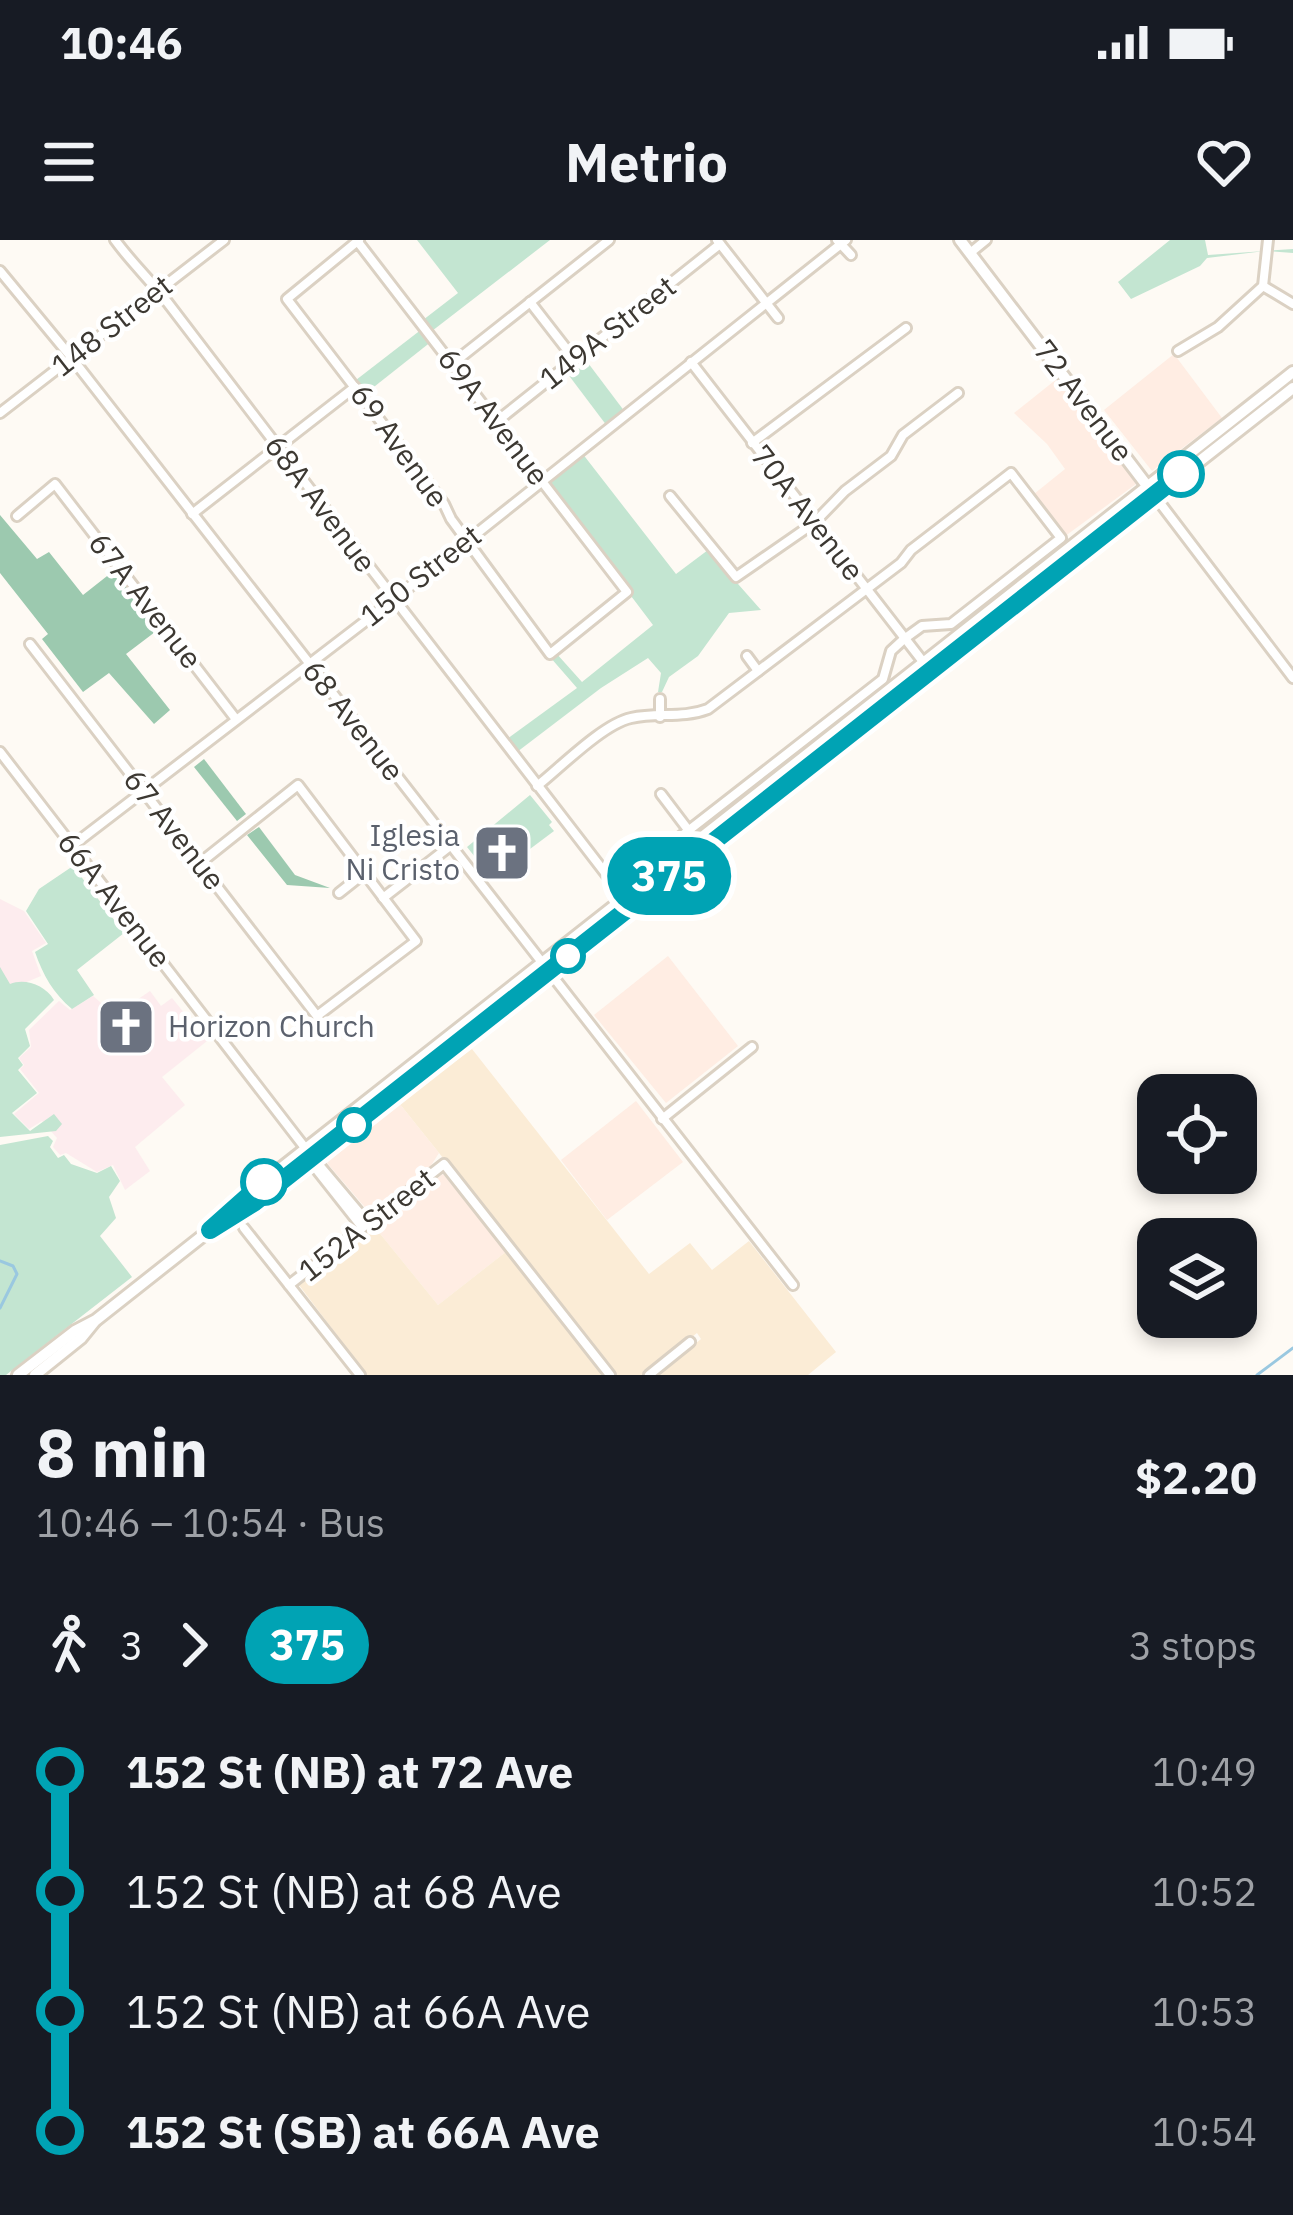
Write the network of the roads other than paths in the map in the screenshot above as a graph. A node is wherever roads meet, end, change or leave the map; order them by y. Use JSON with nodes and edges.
{"nodes":[{"id":1,"x":115,"y":240,"type":"edge"},
{"id":2,"x":224,"y":240,"type":"edge"},
{"id":3,"x":609,"y":240,"type":"edge"},
{"id":4,"x":959,"y":240,"type":"edge"},
{"id":5,"x":986,"y":240,"type":"edge"},
{"id":6,"x":1268,"y":240,"type":"edge"},
{"id":7,"x":359,"y":241,"type":"edge"},
{"id":8,"x":841,"y":241,"type":"edge"},
{"id":9,"x":719,"y":242,"type":"edge"},
{"id":10,"x":373,"y":243,"type":"edge"},
{"id":11,"x":365,"y":251,"type":"junction"},
{"id":12,"x":970,"y":254,"type":"junction"},
{"id":13,"x":851,"y":256,"type":"dead end"},
{"id":14,"x":0,"y":272,"type":"edge"},
{"id":15,"x":1263,"y":286,"type":"junction"},
{"id":16,"x":158,"y":290,"type":"junction"},
{"id":17,"x":530,"y":302,"type":"junction"},
{"id":18,"x":766,"y":302,"type":"junction"},
{"id":19,"x":1293,"y":304,"type":"edge"},
{"id":20,"x":778,"y":318,"type":"dead end"},
{"id":21,"x":906,"y":328,"type":"dead end"},
{"id":22,"x":1178,"y":351,"type":"dead end"},
{"id":23,"x":71,"y":357,"type":"junction"},
{"id":24,"x":574,"y":360,"type":"junction"},
{"id":25,"x":691,"y":362,"type":"junction"},
{"id":26,"x":452,"y":364,"type":"junction"},
{"id":27,"x":1293,"y":372,"type":"edge"},
{"id":28,"x":355,"y":386,"type":"junction"},
{"id":29,"x":1293,"y":388,"type":"edge"},
{"id":30,"x":958,"y":393,"type":"dead end"},
{"id":31,"x":6,"y":402,"type":"edge"},
{"id":32,"x":0,"y":413,"type":"edge"},
{"id":33,"x":496,"y":422,"type":"junction"},
{"id":34,"x":752,"y":443,"type":"junction"},
{"id":35,"x":277,"y":447,"type":"junction"},
{"id":36,"x":542,"y":481,"type":"junction"},
{"id":37,"x":1150,"y":490,"type":"junction"},
{"id":38,"x":670,"y":496,"type":"dead end"},
{"id":39,"x":192,"y":514,"type":"junction"},
{"id":40,"x":16,"y":516,"type":"dead end"},
{"id":41,"x":814,"y":523,"type":"junction"},
{"id":42,"x":467,"y":542,"type":"junction"},
{"id":43,"x":866,"y":590,"type":"junction"},
{"id":44,"x":393,"y":600,"type":"junction"},
{"id":45,"x":904,"y":639,"type":"junction"},
{"id":46,"x":30,"y":644,"type":"dead end"},
{"id":47,"x":550,"y":654,"type":"joint"},
{"id":48,"x":747,"y":656,"type":"dead end"},
{"id":49,"x":923,"y":663,"type":"junction"},
{"id":50,"x":308,"y":664,"type":"junction"},
{"id":51,"x":758,"y":670,"type":"junction"},
{"id":52,"x":1293,"y":678,"type":"edge"},
{"id":53,"x":660,"y":699,"type":"dead end"},
{"id":54,"x":891,"y":701,"type":"junction"},
{"id":55,"x":660,"y":717,"type":"junction"},
{"id":56,"x":235,"y":718,"type":"junction"},
{"id":57,"x":0,"y":752,"type":"edge"},
{"id":58,"x":537,"y":785,"type":"junction"},
{"id":59,"x":143,"y":791,"type":"junction"},
{"id":60,"x":661,"y":794,"type":"dead end"},
{"id":61,"x":689,"y":831,"type":"junction"},
{"id":62,"x":72,"y":846,"type":"junction"},
{"id":63,"x":450,"y":846,"type":"junction"},
{"id":64,"x":200,"y":862,"type":"junction"},
{"id":65,"x":363,"y":874,"type":"junction"},
{"id":66,"x":339,"y":893,"type":"dead end"},
{"id":67,"x":383,"y":898,"type":"junction"},
{"id":68,"x":545,"y":969,"type":"junction"},
{"id":69,"x":752,"y":1047,"type":"dead end"},
{"id":70,"x":662,"y":1119,"type":"junction"},
{"id":71,"x":311,"y":1156,"type":"junction"},
{"id":72,"x":365,"y":1225,"type":"junction"},
{"id":73,"x":244,"y":1228,"type":"dead end"},
{"id":74,"x":289,"y":1285,"type":"junction"},
{"id":75,"x":793,"y":1285,"type":"dead end"},
{"id":76,"x":96,"y":1320,"type":"junction"},
{"id":77,"x":690,"y":1342,"type":"dead end"},
{"id":78,"x":18,"y":1375,"type":"edge"},
{"id":79,"x":35,"y":1375,"type":"edge"},
{"id":80,"x":360,"y":1375,"type":"edge"},
{"id":81,"x":610,"y":1375,"type":"edge"},
{"id":82,"x":649,"y":1375,"type":"edge"}],
"edges":[{"from":1,"to":16,"type":"street","name":"68A Avenue"},
{"from":2,"to":16,"type":"street","name":"148 Street"},
{"from":3,"to":17,"type":"street"},
{"from":4,"to":12,"type":"main road","name":"72 Avenue"},
{"from":5,"to":12,"type":"street"},
{"from":6,"to":15,"type":"street"},
{"from":7,"to":11,"type":"street","name":"69A Avenue"},
{"from":7,"to":28,"type":"street","name":"69 Avenue"},
{"from":8,"to":13,"type":"street"},
{"from":8,"to":18,"type":"street","name":"150 Street"},
{"from":9,"to":18,"type":"street"},
{"from":9,"to":24,"type":"street","name":"149A Street"},
{"from":10,"to":11,"type":"street"},
{"from":11,"to":26,"type":"street","name":"69A Avenue"},
{"from":12,"to":37,"type":"main road","name":"72 Avenue"},
{"from":14,"to":23,"type":"street","name":"68 Avenue"},
{"from":15,"to":19,"type":"street"},
{"from":15,"to":22,"type":"street"},
{"from":16,"to":23,"type":"street","name":"148 Street"},
{"from":16,"to":35,"type":"street","name":"68A Avenue"},
{"from":17,"to":24,"type":"street"},
{"from":17,"to":26,"type":"street"},
{"from":18,"to":20,"type":"street"},
{"from":18,"to":25,"type":"street","name":"150 Street"},
{"from":21,"to":34,"type":"street"},
{"from":23,"to":31,"type":"street","name":"148 Street"},
{"from":23,"to":39,"type":"street","name":"68 Avenue"},
{"from":24,"to":33,"type":"street","name":"149A Street"},
{"from":25,"to":34,"type":"street","name":"70A Avenue"},
{"from":25,"to":36,"type":"street","name":"150 Street"},
{"from":26,"to":33,"type":"street","name":"69A Avenue"},
{"from":27,"to":37,"type":"main road"},
{"from":28,"to":35,"type":"street"},
{"from":28,"to":42,"type":"street","name":"69 Avenue"},
{"from":29,"to":37,"type":"main road"},
{"from":30,"to":41,"type":"street"},
{"from":31,"to":32,"type":"street","name":"148 Street"},
{"from":33,"to":36,"type":"street","name":"69A Avenue"},
{"from":34,"to":41,"type":"street","name":"70A Avenue"},
{"from":35,"to":39,"type":"street"},
{"from":35,"to":44,"type":"street","name":"68A Avenue"},
{"from":36,"to":42,"type":"street","name":"150 Street"},
{"from":36,"to":47,"type":"street","name":"69A Avenue"},
{"from":37,"to":49,"type":"main road"},
{"from":37,"to":52,"type":"street","name":"72 Avenue"},
{"from":37,"to":54,"type":"main road"},
{"from":38,"to":41,"type":"street"},
{"from":39,"to":50,"type":"street","name":"68 Avenue"},
{"from":40,"to":56,"type":"street","name":"67A Avenue"},
{"from":41,"to":43,"type":"street","name":"70A Avenue"},
{"from":42,"to":44,"type":"street","name":"150 Street"},
{"from":42,"to":47,"type":"street","name":"69 Avenue"},
{"from":43,"to":45,"type":"street","name":"70A Avenue"},
{"from":43,"to":45,"type":"street"},
{"from":43,"to":51,"type":"street"},
{"from":44,"to":50,"type":"street","name":"150 Street"},
{"from":44,"to":58,"type":"street","name":"68A Avenue"},
{"from":45,"to":49,"type":"street","name":"70A Avenue"},
{"from":45,"to":61,"type":"street"},
{"from":46,"to":59,"type":"street","name":"67 Avenue"},
{"from":48,"to":51,"type":"street"},
{"from":49,"to":54,"type":"main road"},
{"from":49,"to":68,"type":"main road"},
{"from":50,"to":56,"type":"street","name":"150 Street"},
{"from":50,"to":63,"type":"street","name":"68 Avenue"},
{"from":51,"to":55,"type":"street"},
{"from":53,"to":55,"type":"street"},
{"from":54,"to":68,"type":"main road"},
{"from":55,"to":58,"type":"street"},
{"from":56,"to":59,"type":"street","name":"150 Street"},
{"from":57,"to":62,"type":"street","name":"66A Avenue"},
{"from":58,"to":61,"type":"street","name":"68A Avenue"},
{"from":59,"to":62,"type":"street","name":"150 Street"},
{"from":59,"to":64,"type":"street","name":"67 Avenue"},
{"from":60,"to":61,"type":"street"},
{"from":62,"to":71,"type":"street","name":"66A Avenue"},
{"from":63,"to":67,"type":"street"},
{"from":63,"to":68,"type":"street","name":"68 Avenue"},
{"from":64,"to":65,"type":"street"},
{"from":64,"to":67,"type":"street","name":"67 Avenue"},
{"from":65,"to":66,"type":"street"},
{"from":65,"to":67,"type":"street"},
{"from":68,"to":70,"type":"street","name":"68 Avenue"},
{"from":68,"to":71,"type":"main road"},
{"from":69,"to":70,"type":"street"},
{"from":70,"to":75,"type":"street","name":"68 Avenue"},
{"from":71,"to":72,"type":"street","name":"66A Avenue"},
{"from":71,"to":76,"type":"main road"},
{"from":72,"to":74,"type":"street","name":"152A Street"},
{"from":72,"to":81,"type":"street","name":"152A Street"},
{"from":73,"to":74,"type":"street"},
{"from":74,"to":80,"type":"street"},
{"from":76,"to":78,"type":"main road"},
{"from":76,"to":79,"type":"main road"},
{"from":77,"to":82,"type":"street"}]}
